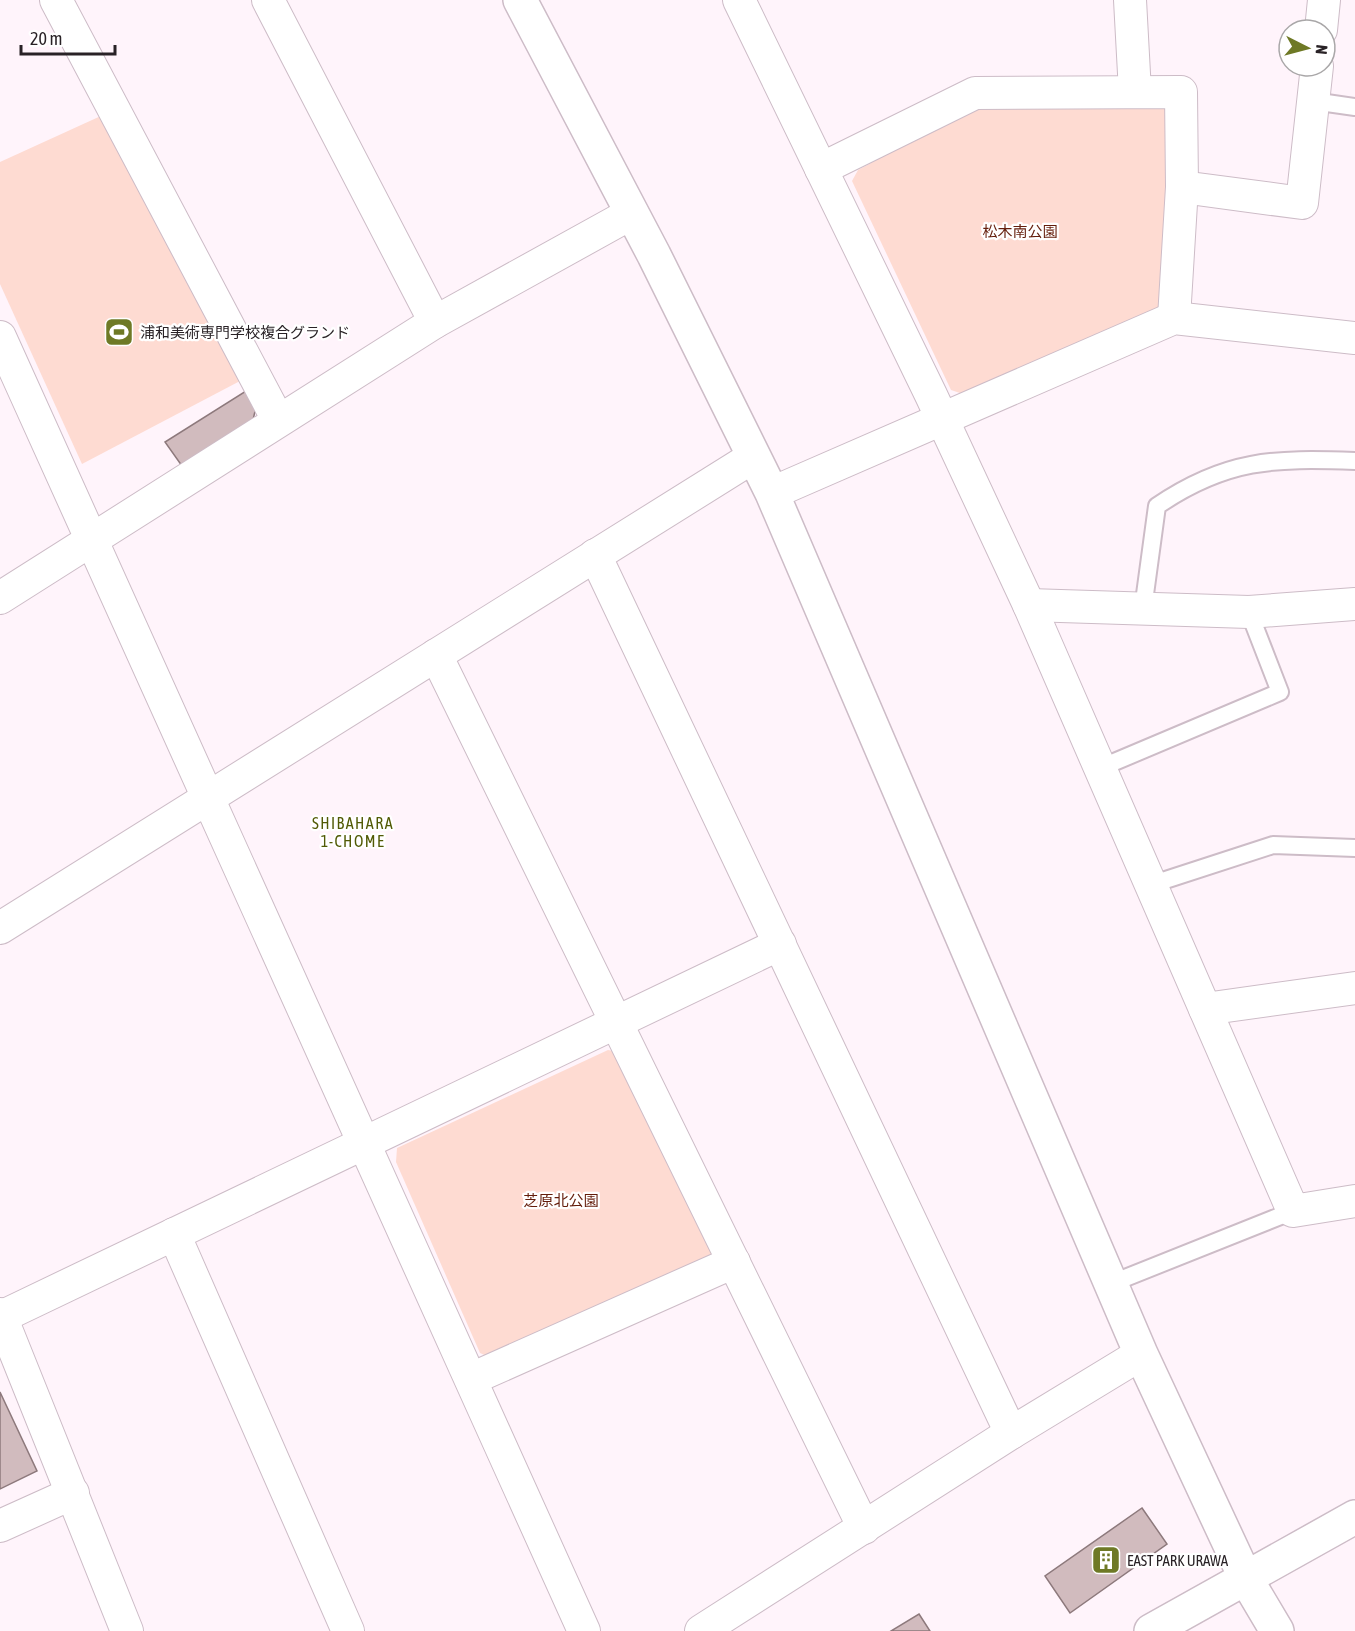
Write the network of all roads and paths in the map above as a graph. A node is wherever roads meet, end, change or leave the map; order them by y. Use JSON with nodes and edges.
{"nodes":[{"id":1,"x":56,"y":0,"type":"edge"},
{"id":2,"x":268,"y":0,"type":"edge"},
{"id":3,"x":520,"y":0,"type":"edge"},
{"id":4,"x":740,"y":0,"type":"edge"},
{"id":5,"x":1130,"y":0,"type":"edge"},
{"id":6,"x":1324,"y":0,"type":"edge"},
{"id":7,"x":1322,"y":18,"type":"edge"},
{"id":8,"x":1316,"y":78,"type":"edge"},
{"id":9,"x":1135,"y":92,"type":"junction"},
{"id":10,"x":1313,"y":101,"type":"junction"},
{"id":11,"x":1355,"y":107,"type":"edge"},
{"id":12,"x":821,"y":169,"type":"junction"},
{"id":13,"x":1182,"y":187,"type":"junction"},
{"id":14,"x":632,"y":213,"type":"junction"},
{"id":15,"x":1174,"y":318,"type":"junction"},
{"id":16,"x":435,"y":322,"type":"junction"},
{"id":17,"x":0,"y":337,"type":"edge"},
{"id":18,"x":1355,"y":338,"type":"edge"},
{"id":19,"x":942,"y":419,"type":"junction"},
{"id":20,"x":278,"y":420,"type":"junction"},
{"id":21,"x":753,"y":457,"type":"junction"},
{"id":22,"x":1355,"y":461,"type":"edge"},
{"id":23,"x":772,"y":493,"type":"junction"},
{"id":24,"x":91,"y":541,"type":"junction"},
{"id":25,"x":595,"y":555,"type":"junction"},
{"id":26,"x":0,"y":598,"type":"edge"},
{"id":27,"x":1355,"y":604,"type":"edge"},
{"id":28,"x":1029,"y":605,"type":"junction"},
{"id":29,"x":1143,"y":609,"type":"junction"},
{"id":30,"x":1249,"y":612,"type":"junction"},
{"id":31,"x":436,"y":655,"type":"junction"},
{"id":32,"x":1100,"y":768,"type":"junction"},
{"id":33,"x":207,"y":799,"type":"junction"},
{"id":34,"x":1355,"y":848,"type":"edge"},
{"id":35,"x":1150,"y":885,"type":"junction"},
{"id":36,"x":0,"y":928,"type":"edge"},
{"id":37,"x":780,"y":944,"type":"junction"},
{"id":38,"x":1355,"y":988,"type":"edge"},
{"id":39,"x":1204,"y":1009,"type":"junction"},
{"id":40,"x":616,"y":1022,"type":"junction"},
{"id":41,"x":363,"y":1144,"type":"junction"},
{"id":42,"x":1355,"y":1202,"type":"edge"},
{"id":43,"x":1293,"y":1211,"type":"junction"},
{"id":44,"x":174,"y":1234,"type":"junction"},
{"id":45,"x":734,"y":1262,"type":"junction"},
{"id":46,"x":1110,"y":1284,"type":"junction"},
{"id":47,"x":1,"y":1315,"type":"edge"},
{"id":48,"x":1141,"y":1354,"type":"junction"},
{"id":49,"x":471,"y":1379,"type":"junction"},
{"id":50,"x":1011,"y":1433,"type":"junction"},
{"id":51,"x":73,"y":1493,"type":"junction"},
{"id":52,"x":1355,"y":1516,"type":"edge"},
{"id":53,"x":0,"y":1526,"type":"edge"},
{"id":54,"x":864,"y":1528,"type":"junction"},
{"id":55,"x":1245,"y":1577,"type":"junction"},
{"id":56,"x":127,"y":1631,"type":"edge"},
{"id":57,"x":348,"y":1631,"type":"edge"},
{"id":58,"x":584,"y":1631,"type":"edge"},
{"id":59,"x":701,"y":1631,"type":"edge"},
{"id":60,"x":1151,"y":1631,"type":"edge"},
{"id":61,"x":1277,"y":1631,"type":"edge"}],
"edges":[{"from":1,"to":20,"type":"street"},
{"from":2,"to":16,"type":"street"},
{"from":3,"to":14,"type":"street"},
{"from":4,"to":12,"type":"street"},
{"from":5,"to":9,"type":"street"},
{"from":6,"to":7,"type":"street"},
{"from":8,"to":10,"type":"street"},
{"from":9,"to":12,"type":"street"},
{"from":9,"to":13,"type":"street"},
{"from":10,"to":11,"type":"lane"},
{"from":10,"to":13,"type":"street"},
{"from":12,"to":19,"type":"street"},
{"from":13,"to":15,"type":"street"},
{"from":14,"to":16,"type":"street"},
{"from":14,"to":21,"type":"street"},
{"from":15,"to":18,"type":"street"},
{"from":15,"to":19,"type":"street"},
{"from":16,"to":20,"type":"street"},
{"from":17,"to":24,"type":"street"},
{"from":19,"to":23,"type":"street"},
{"from":19,"to":28,"type":"street"},
{"from":20,"to":24,"type":"street"},
{"from":21,"to":23,"type":"street"},
{"from":21,"to":25,"type":"street"},
{"from":22,"to":29,"type":"lane"},
{"from":23,"to":46,"type":"street"},
{"from":24,"to":26,"type":"street"},
{"from":24,"to":33,"type":"street"},
{"from":25,"to":31,"type":"street"},
{"from":25,"to":37,"type":"street"},
{"from":27,"to":30,"type":"street"},
{"from":28,"to":29,"type":"street"},
{"from":28,"to":32,"type":"street"},
{"from":29,"to":30,"type":"street"},
{"from":30,"to":32,"type":"lane"},
{"from":31,"to":33,"type":"street"},
{"from":31,"to":40,"type":"street"},
{"from":32,"to":35,"type":"street"},
{"from":33,"to":36,"type":"street"},
{"from":33,"to":41,"type":"street"},
{"from":34,"to":35,"type":"lane"},
{"from":35,"to":39,"type":"street"},
{"from":37,"to":40,"type":"street"},
{"from":37,"to":50,"type":"street"},
{"from":38,"to":39,"type":"street"},
{"from":39,"to":43,"type":"street"},
{"from":40,"to":41,"type":"street"},
{"from":40,"to":45,"type":"street"},
{"from":41,"to":44,"type":"street"},
{"from":41,"to":49,"type":"street"},
{"from":42,"to":43,"type":"street"},
{"from":43,"to":46,"type":"lane"},
{"from":44,"to":47,"type":"street"},
{"from":44,"to":57,"type":"street"},
{"from":45,"to":49,"type":"street"},
{"from":45,"to":54,"type":"street"},
{"from":46,"to":48,"type":"street"},
{"from":47,"to":51,"type":"street"},
{"from":48,"to":50,"type":"street"},
{"from":48,"to":55,"type":"street"},
{"from":49,"to":58,"type":"street"},
{"from":50,"to":54,"type":"street"},
{"from":51,"to":53,"type":"street"},
{"from":51,"to":56,"type":"street"},
{"from":52,"to":55,"type":"street"},
{"from":54,"to":59,"type":"street"},
{"from":55,"to":60,"type":"street"},
{"from":55,"to":61,"type":"street"}]}
